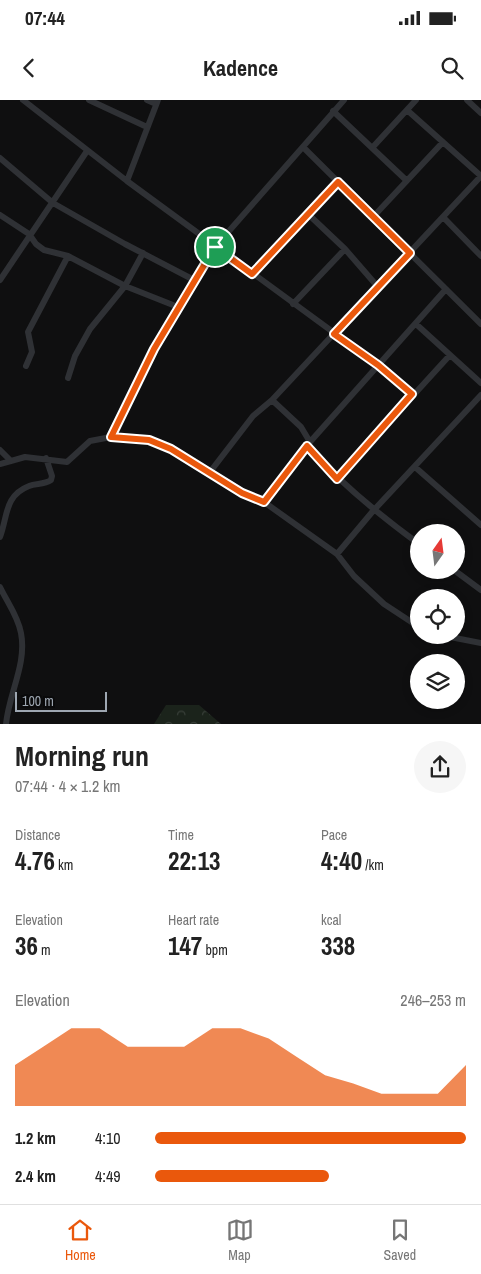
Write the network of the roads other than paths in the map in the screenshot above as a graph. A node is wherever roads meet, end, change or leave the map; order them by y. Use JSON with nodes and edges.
{"nodes":[{"id":1,"x":23,"y":100,"type":"edge"},
{"id":2,"x":89,"y":100,"type":"edge"},
{"id":3,"x":147,"y":100,"type":"edge"},
{"id":4,"x":344,"y":100,"type":"edge"},
{"id":5,"x":416,"y":100,"type":"edge"},
{"id":6,"x":467,"y":100,"type":"edge"},
{"id":7,"x":157,"y":102,"type":"edge"},
{"id":8,"x":407,"y":110,"type":"junction"},
{"id":9,"x":333,"y":111,"type":"junction"},
{"id":10,"x":481,"y":113,"type":"edge"},
{"id":11,"x":147,"y":127,"type":"junction"},
{"id":12,"x":443,"y":142,"type":"junction"},
{"id":13,"x":303,"y":147,"type":"junction"},
{"id":14,"x":372,"y":148,"type":"junction"},
{"id":15,"x":87,"y":151,"type":"junction"},
{"id":16,"x":0,"y":158,"type":"edge"},
{"id":17,"x":481,"y":176,"type":"edge"},
{"id":18,"x":406,"y":180,"type":"junction"},
{"id":19,"x":127,"y":181,"type":"junction"},
{"id":20,"x":338,"y":182,"type":"junction"},
{"id":21,"x":53,"y":203,"type":"junction"},
{"id":22,"x":308,"y":214,"type":"junction"},
{"id":23,"x":0,"y":215,"type":"edge"},
{"id":24,"x":373,"y":217,"type":"junction"},
{"id":25,"x":443,"y":217,"type":"junction"},
{"id":26,"x":29,"y":234,"type":"junction"},
{"id":27,"x":215,"y":247,"type":"junction"},
{"id":28,"x":345,"y":249,"type":"junction"},
{"id":29,"x":143,"y":253,"type":"junction"},
{"id":30,"x":410,"y":253,"type":"junction"},
{"id":31,"x":481,"y":254,"type":"edge"},
{"id":32,"x":68,"y":256,"type":"junction"},
{"id":33,"x":252,"y":274,"type":"junction"},
{"id":34,"x":0,"y":280,"type":"edge"},
{"id":35,"x":194,"y":280,"type":"junction"},
{"id":36,"x":125,"y":286,"type":"junction"},
{"id":37,"x":378,"y":287,"type":"junction"},
{"id":38,"x":446,"y":290,"type":"junction"},
{"id":39,"x":293,"y":304,"type":"junction"},
{"id":40,"x":178,"y":307,"type":"junction"},
{"id":41,"x":416,"y":324,"type":"junction"},
{"id":42,"x":481,"y":324,"type":"edge"},
{"id":43,"x":334,"y":334,"type":"junction"},
{"id":44,"x":450,"y":355,"type":"junction"},
{"id":45,"x":378,"y":365,"type":"junction"},
{"id":46,"x":26,"y":366,"type":"dead end"},
{"id":47,"x":68,"y":378,"type":"dead end"},
{"id":48,"x":481,"y":383,"type":"edge"},
{"id":49,"x":412,"y":394,"type":"junction"},
{"id":50,"x":481,"y":395,"type":"edge"},
{"id":51,"x":272,"y":400,"type":"junction"},
{"id":52,"x":111,"y":437,"type":"junction"},
{"id":53,"x":308,"y":444,"type":"junction"},
{"id":54,"x":0,"y":450,"type":"edge"},
{"id":55,"x":46,"y":458,"type":"junction"},
{"id":56,"x":11,"y":461,"type":"junction"},
{"id":57,"x":0,"y":464,"type":"edge"},
{"id":58,"x":415,"y":467,"type":"junction"},
{"id":59,"x":210,"y":472,"type":"junction"},
{"id":60,"x":337,"y":479,"type":"junction"},
{"id":61,"x":264,"y":502,"type":"junction"},
{"id":62,"x":373,"y":511,"type":"junction"},
{"id":63,"x":481,"y":525,"type":"edge"},
{"id":64,"x":0,"y":537,"type":"edge"},
{"id":65,"x":410,"y":538,"type":"edge"},
{"id":66,"x":337,"y":554,"type":"junction"},
{"id":67,"x":465,"y":578,"type":"edge"},
{"id":68,"x":0,"y":587,"type":"edge"},
{"id":69,"x":481,"y":590,"type":"edge"},
{"id":70,"x":410,"y":621,"type":"edge"},
{"id":71,"x":465,"y":640,"type":"edge"},
{"id":72,"x":481,"y":643,"type":"edge"},
{"id":73,"x":6,"y":724,"type":"edge"}],
"edges":[{"from":1,"to":15,"type":"street"},
{"from":2,"to":11,"type":"street"},
{"from":3,"to":7,"type":"street"},
{"from":4,"to":9,"type":"street"},
{"from":5,"to":8,"type":"street"},
{"from":6,"to":10,"type":"street"},
{"from":7,"to":11,"type":"street"},
{"from":8,"to":12,"type":"street"},
{"from":8,"to":14,"type":"street"},
{"from":9,"to":13,"type":"street"},
{"from":9,"to":14,"type":"street"},
{"from":11,"to":19,"type":"street"},
{"from":12,"to":17,"type":"street"},
{"from":12,"to":18,"type":"street"},
{"from":13,"to":20,"type":"street"},
{"from":13,"to":27,"type":"street"},
{"from":14,"to":18,"type":"street"},
{"from":15,"to":19,"type":"street"},
{"from":15,"to":21,"type":"street"},
{"from":16,"to":21,"type":"street"},
{"from":17,"to":25,"type":"street"},
{"from":18,"to":24,"type":"street"},
{"from":19,"to":27,"type":"street"},
{"from":20,"to":22,"type":"street"},
{"from":20,"to":24,"type":"street"},
{"from":21,"to":26,"type":"street"},
{"from":21,"to":29,"type":"street"},
{"from":22,"to":28,"type":"street"},
{"from":22,"to":33,"type":"street"},
{"from":23,"to":26,"type":"street"},
{"from":24,"to":30,"type":"street"},
{"from":25,"to":30,"type":"street"},
{"from":25,"to":31,"type":"street"},
{"from":26,"to":32,"type":"street"},
{"from":26,"to":34,"type":"street"},
{"from":27,"to":33,"type":"street"},
{"from":27,"to":35,"type":"street"},
{"from":28,"to":37,"type":"street"},
{"from":28,"to":39,"type":"street"},
{"from":29,"to":35,"type":"street"},
{"from":29,"to":36,"type":"street"},
{"from":30,"to":37,"type":"street"},
{"from":30,"to":38,"type":"street"},
{"from":32,"to":36,"type":"street"},
{"from":32,"to":46,"type":"street"},
{"from":33,"to":39,"type":"street"},
{"from":35,"to":40,"type":"street"},
{"from":36,"to":40,"type":"street"},
{"from":36,"to":47,"type":"street"},
{"from":37,"to":43,"type":"street"},
{"from":38,"to":41,"type":"street"},
{"from":38,"to":42,"type":"street"},
{"from":39,"to":43,"type":"street"},
{"from":40,"to":52,"type":"street"},
{"from":41,"to":44,"type":"street"},
{"from":41,"to":45,"type":"street"},
{"from":43,"to":45,"type":"street"},
{"from":43,"to":51,"type":"street"},
{"from":44,"to":48,"type":"street"},
{"from":44,"to":49,"type":"street"},
{"from":45,"to":49,"type":"street"},
{"from":45,"to":53,"type":"street"},
{"from":49,"to":60,"type":"street"},
{"from":50,"to":58,"type":"street"},
{"from":51,"to":53,"type":"street"},
{"from":51,"to":59,"type":"street"},
{"from":52,"to":55,"type":"street"},
{"from":52,"to":59,"type":"street"},
{"from":53,"to":60,"type":"street"},
{"from":53,"to":61,"type":"street"},
{"from":54,"to":56,"type":"street"},
{"from":55,"to":56,"type":"street"},
{"from":55,"to":64,"type":"street"},
{"from":56,"to":57,"type":"street"},
{"from":58,"to":62,"type":"street"},
{"from":58,"to":63,"type":"street"},
{"from":59,"to":61,"type":"street"},
{"from":60,"to":62,"type":"street"},
{"from":61,"to":66,"type":"street"},
{"from":62,"to":65,"type":"street"},
{"from":62,"to":66,"type":"street"},
{"from":66,"to":70,"type":"street"},
{"from":67,"to":69,"type":"street"},
{"from":68,"to":73,"type":"street"},
{"from":71,"to":72,"type":"street"}]}
